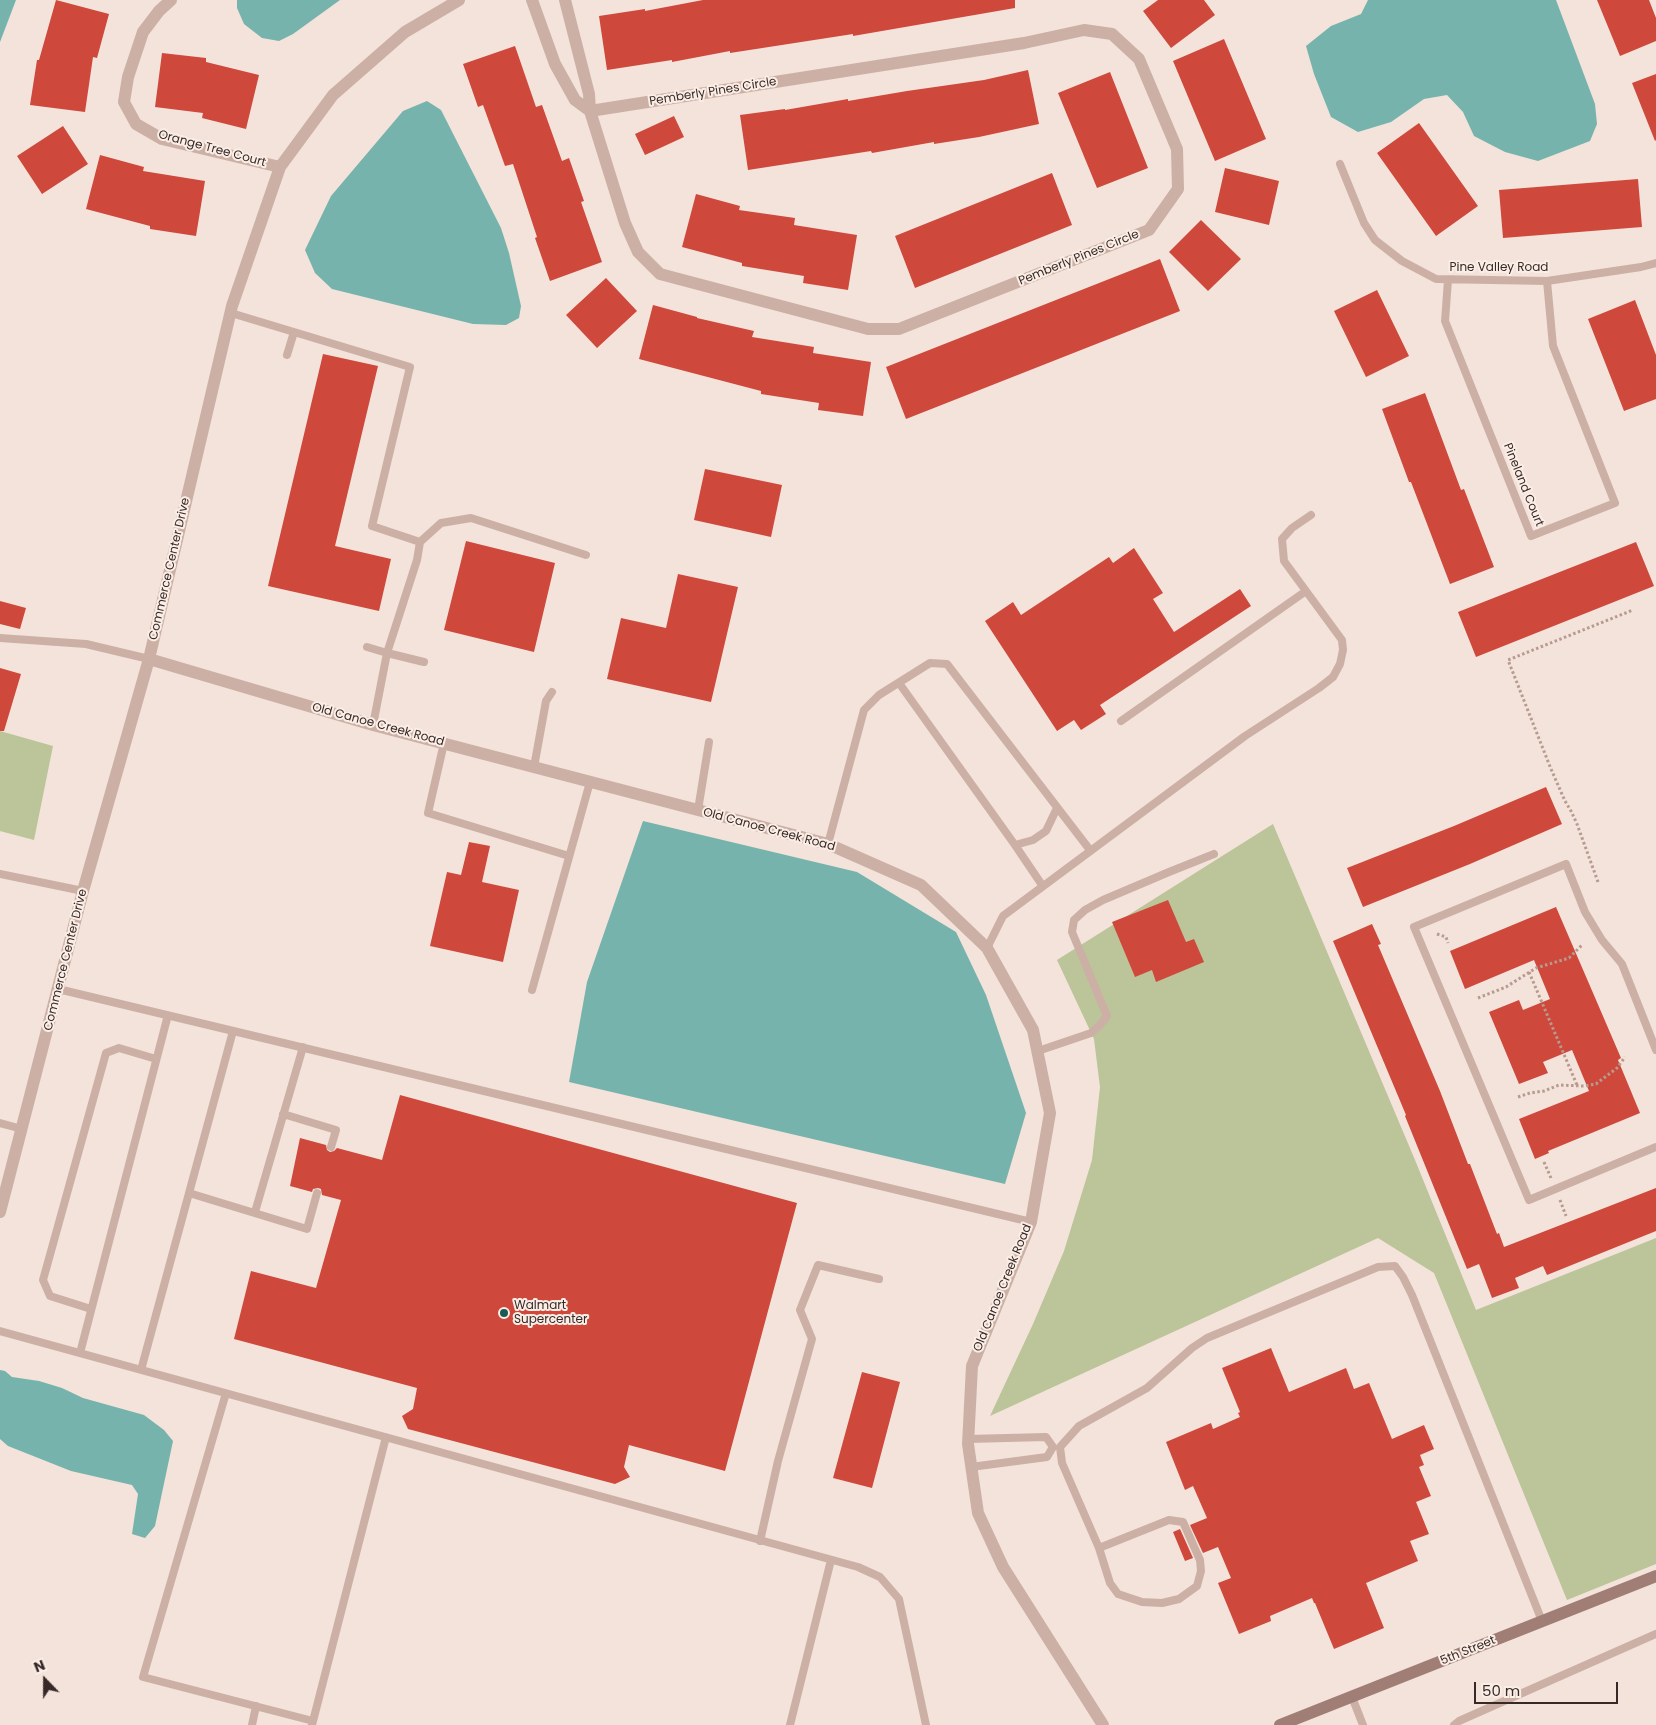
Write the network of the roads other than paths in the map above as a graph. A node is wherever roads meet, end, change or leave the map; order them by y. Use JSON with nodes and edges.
{"nodes":[{"id":1,"x":171,"y":0,"type":"edge"},
{"id":2,"x":459,"y":0,"type":"edge"},
{"id":3,"x":532,"y":0,"type":"edge"},
{"id":4,"x":565,"y":0,"type":"edge"},
{"id":5,"x":590,"y":111,"type":"junction"},
{"id":6,"x":1340,"y":164,"type":"dead end"},
{"id":7,"x":280,"y":168,"type":"junction"},
{"id":8,"x":1656,"y":263,"type":"edge"},
{"id":9,"x":1448,"y":280,"type":"junction"},
{"id":10,"x":1547,"y":281,"type":"junction"},
{"id":11,"x":231,"y":313,"type":"junction"},
{"id":12,"x":294,"y":332,"type":"junction"},
{"id":13,"x":287,"y":355,"type":"dead end"},
{"id":14,"x":1311,"y":515,"type":"dead end"},
{"id":15,"x":420,"y":542,"type":"junction"},
{"id":16,"x":586,"y":555,"type":"dead end"},
{"id":17,"x":1306,"y":591,"type":"junction"},
{"id":18,"x":0,"y":638,"type":"edge"},
{"id":19,"x":367,"y":647,"type":"dead end"},
{"id":20,"x":386,"y":653,"type":"junction"},
{"id":21,"x":149,"y":659,"type":"junction"},
{"id":22,"x":424,"y":662,"type":"dead end"},
{"id":23,"x":899,"y":682,"type":"junction"},
{"id":24,"x":552,"y":692,"type":"dead end"},
{"id":25,"x":1121,"y":721,"type":"dead end"},
{"id":26,"x":373,"y":725,"type":"junction"},
{"id":27,"x":710,"y":742,"type":"dead end"},
{"id":28,"x":444,"y":743,"type":"junction"},
{"id":29,"x":534,"y":767,"type":"junction"},
{"id":30,"x":590,"y":782,"type":"junction"},
{"id":31,"x":1057,"y":808,"type":"junction"},
{"id":32,"x":698,"y":810,"type":"junction"},
{"id":33,"x":828,"y":844,"type":"junction"},
{"id":34,"x":1015,"y":845,"type":"junction"},
{"id":35,"x":1090,"y":850,"type":"junction"},
{"id":36,"x":1214,"y":854,"type":"dead end"},
{"id":37,"x":570,"y":856,"type":"junction"},
{"id":38,"x":0,"y":874,"type":"edge"},
{"id":39,"x":1042,"y":886,"type":"junction"},
{"id":40,"x":83,"y":891,"type":"junction"},
{"id":41,"x":987,"y":948,"type":"junction"},
{"id":42,"x":58,"y":989,"type":"junction"},
{"id":43,"x":532,"y":990,"type":"dead end"},
{"id":44,"x":168,"y":1015,"type":"junction"},
{"id":45,"x":233,"y":1031,"type":"junction"},
{"id":46,"x":303,"y":1047,"type":"junction"},
{"id":47,"x":1656,"y":1050,"type":"edge"},
{"id":48,"x":1038,"y":1051,"type":"junction"},
{"id":49,"x":156,"y":1059,"type":"junction"},
{"id":50,"x":283,"y":1114,"type":"junction"},
{"id":51,"x":0,"y":1123,"type":"edge"},
{"id":52,"x":22,"y":1129,"type":"junction"},
{"id":53,"x":331,"y":1146,"type":"dead end"},
{"id":54,"x":1656,"y":1147,"type":"edge"},
{"id":55,"x":189,"y":1193,"type":"junction"},
{"id":56,"x":317,"y":1193,"type":"dead end"},
{"id":57,"x":0,"y":1212,"type":"edge"},
{"id":58,"x":254,"y":1212,"type":"junction"},
{"id":59,"x":1031,"y":1222,"type":"junction"},
{"id":60,"x":879,"y":1279,"type":"dead end"},
{"id":61,"x":91,"y":1309,"type":"junction"},
{"id":62,"x":0,"y":1331,"type":"edge"},
{"id":63,"x":80,"y":1353,"type":"junction"},
{"id":64,"x":141,"y":1370,"type":"junction"},
{"id":65,"x":226,"y":1393,"type":"junction"},
{"id":66,"x":386,"y":1438,"type":"junction"},
{"id":67,"x":968,"y":1439,"type":"junction"},
{"id":68,"x":1056,"y":1447,"type":"junction"},
{"id":69,"x":971,"y":1467,"type":"junction"},
{"id":70,"x":760,"y":1540,"type":"junction"},
{"id":71,"x":1098,"y":1548,"type":"junction"},
{"id":72,"x":831,"y":1560,"type":"junction"},
{"id":73,"x":1656,"y":1576,"type":"edge"},
{"id":74,"x":1542,"y":1622,"type":"junction"},
{"id":75,"x":1656,"y":1634,"type":"edge"},
{"id":76,"x":1352,"y":1697,"type":"junction"},
{"id":77,"x":256,"y":1706,"type":"junction"},
{"id":78,"x":313,"y":1723,"type":"edge"},
{"id":79,"x":1287,"y":1724,"type":"edge"},
{"id":80,"x":252,"y":1725,"type":"edge"},
{"id":81,"x":790,"y":1725,"type":"edge"},
{"id":82,"x":926,"y":1725,"type":"edge"},
{"id":83,"x":1103,"y":1725,"type":"edge"},
{"id":84,"x":1363,"y":1725,"type":"edge"},
{"id":85,"x":1454,"y":1725,"type":"edge"}],
"edges":[{"from":1,"to":7,"type":"street","name":"Orange Tree Court"},
{"from":2,"to":7,"type":"street","name":"Commerce Center Drive"},
{"from":3,"to":5,"type":"street","name":"Pemberly Pines Circle"},
{"from":4,"to":5,"type":"street","name":"Pemberly Pines Circle"},
{"from":5,"to":5,"type":"street","name":"Pemberly Pines Circle"},
{"from":6,"to":9,"type":"lane","name":"Pine Valley Road"},
{"from":7,"to":11,"type":"street","name":"Commerce Center Drive"},
{"from":8,"to":10,"type":"lane","name":"Pine Valley Road"},
{"from":9,"to":10,"type":"lane","name":"Pine Valley Road"},
{"from":9,"to":10,"type":"lane","name":"Pineland Court"},
{"from":11,"to":12,"type":"lane"},
{"from":11,"to":21,"type":"street","name":"Commerce Center Drive"},
{"from":12,"to":13,"type":"lane"},
{"from":12,"to":15,"type":"lane"},
{"from":14,"to":17,"type":"lane"},
{"from":15,"to":16,"type":"lane"},
{"from":15,"to":20,"type":"lane"},
{"from":17,"to":25,"type":"lane"},
{"from":17,"to":35,"type":"lane"},
{"from":18,"to":21,"type":"lane"},
{"from":19,"to":20,"type":"lane"},
{"from":20,"to":22,"type":"lane"},
{"from":20,"to":26,"type":"lane"},
{"from":21,"to":26,"type":"street","name":"Old Canoe Creek Road"},
{"from":21,"to":40,"type":"street","name":"Commerce Center Drive"},
{"from":23,"to":31,"type":"lane"},
{"from":23,"to":33,"type":"lane"},
{"from":23,"to":34,"type":"lane"},
{"from":24,"to":29,"type":"lane"},
{"from":26,"to":28,"type":"street","name":"Old Canoe Creek Road"},
{"from":27,"to":32,"type":"lane"},
{"from":28,"to":29,"type":"street","name":"Old Canoe Creek Road"},
{"from":28,"to":37,"type":"lane"},
{"from":29,"to":30,"type":"street","name":"Old Canoe Creek Road"},
{"from":30,"to":32,"type":"street","name":"Old Canoe Creek Road"},
{"from":30,"to":37,"type":"lane"},
{"from":31,"to":34,"type":"lane"},
{"from":31,"to":35,"type":"lane"},
{"from":32,"to":33,"type":"street","name":"Old Canoe Creek Road"},
{"from":33,"to":41,"type":"street","name":"Old Canoe Creek Road"},
{"from":34,"to":39,"type":"lane"},
{"from":35,"to":39,"type":"lane"},
{"from":36,"to":48,"type":"lane"},
{"from":37,"to":43,"type":"lane"},
{"from":38,"to":40,"type":"lane"},
{"from":39,"to":41,"type":"lane"},
{"from":40,"to":42,"type":"street","name":"Commerce Center Drive"},
{"from":41,"to":48,"type":"street","name":"Old Canoe Creek Road"},
{"from":42,"to":44,"type":"lane"},
{"from":42,"to":52,"type":"street","name":"Commerce Center Drive"},
{"from":44,"to":45,"type":"lane"},
{"from":44,"to":49,"type":"lane"},
{"from":45,"to":46,"type":"lane"},
{"from":45,"to":55,"type":"lane"},
{"from":46,"to":50,"type":"lane"},
{"from":46,"to":59,"type":"lane"},
{"from":47,"to":54,"type":"lane"},
{"from":48,"to":59,"type":"street","name":"Old Canoe Creek Road"},
{"from":49,"to":61,"type":"lane"},
{"from":49,"to":61,"type":"lane"},
{"from":50,"to":53,"type":"lane"},
{"from":50,"to":58,"type":"lane"},
{"from":51,"to":52,"type":"lane"},
{"from":52,"to":57,"type":"street","name":"Commerce Center Drive"},
{"from":55,"to":58,"type":"lane"},
{"from":55,"to":64,"type":"lane"},
{"from":56,"to":58,"type":"lane"},
{"from":59,"to":67,"type":"street","name":"Old Canoe Creek Road"},
{"from":60,"to":70,"type":"lane"},
{"from":61,"to":63,"type":"lane"},
{"from":62,"to":63,"type":"lane"},
{"from":63,"to":64,"type":"lane"},
{"from":64,"to":65,"type":"lane"},
{"from":65,"to":66,"type":"lane"},
{"from":65,"to":77,"type":"lane"},
{"from":66,"to":70,"type":"lane"},
{"from":66,"to":78,"type":"lane"},
{"from":67,"to":68,"type":"lane"},
{"from":67,"to":69,"type":"street","name":"Old Canoe Creek Road"},
{"from":68,"to":69,"type":"lane"},
{"from":68,"to":71,"type":"lane"},
{"from":68,"to":74,"type":"lane"},
{"from":69,"to":83,"type":"street","name":"Old Canoe Creek Road"},
{"from":70,"to":72,"type":"lane"},
{"from":71,"to":71,"type":"lane"},
{"from":72,"to":81,"type":"lane"},
{"from":72,"to":82,"type":"lane"},
{"from":73,"to":74,"type":"street","name":"5th Street"},
{"from":74,"to":76,"type":"street","name":"5th Street"},
{"from":75,"to":85,"type":"lane"},
{"from":76,"to":79,"type":"street","name":"5th Street"},
{"from":76,"to":84,"type":"lane"},
{"from":77,"to":78,"type":"lane"},
{"from":77,"to":80,"type":"lane"}]}
